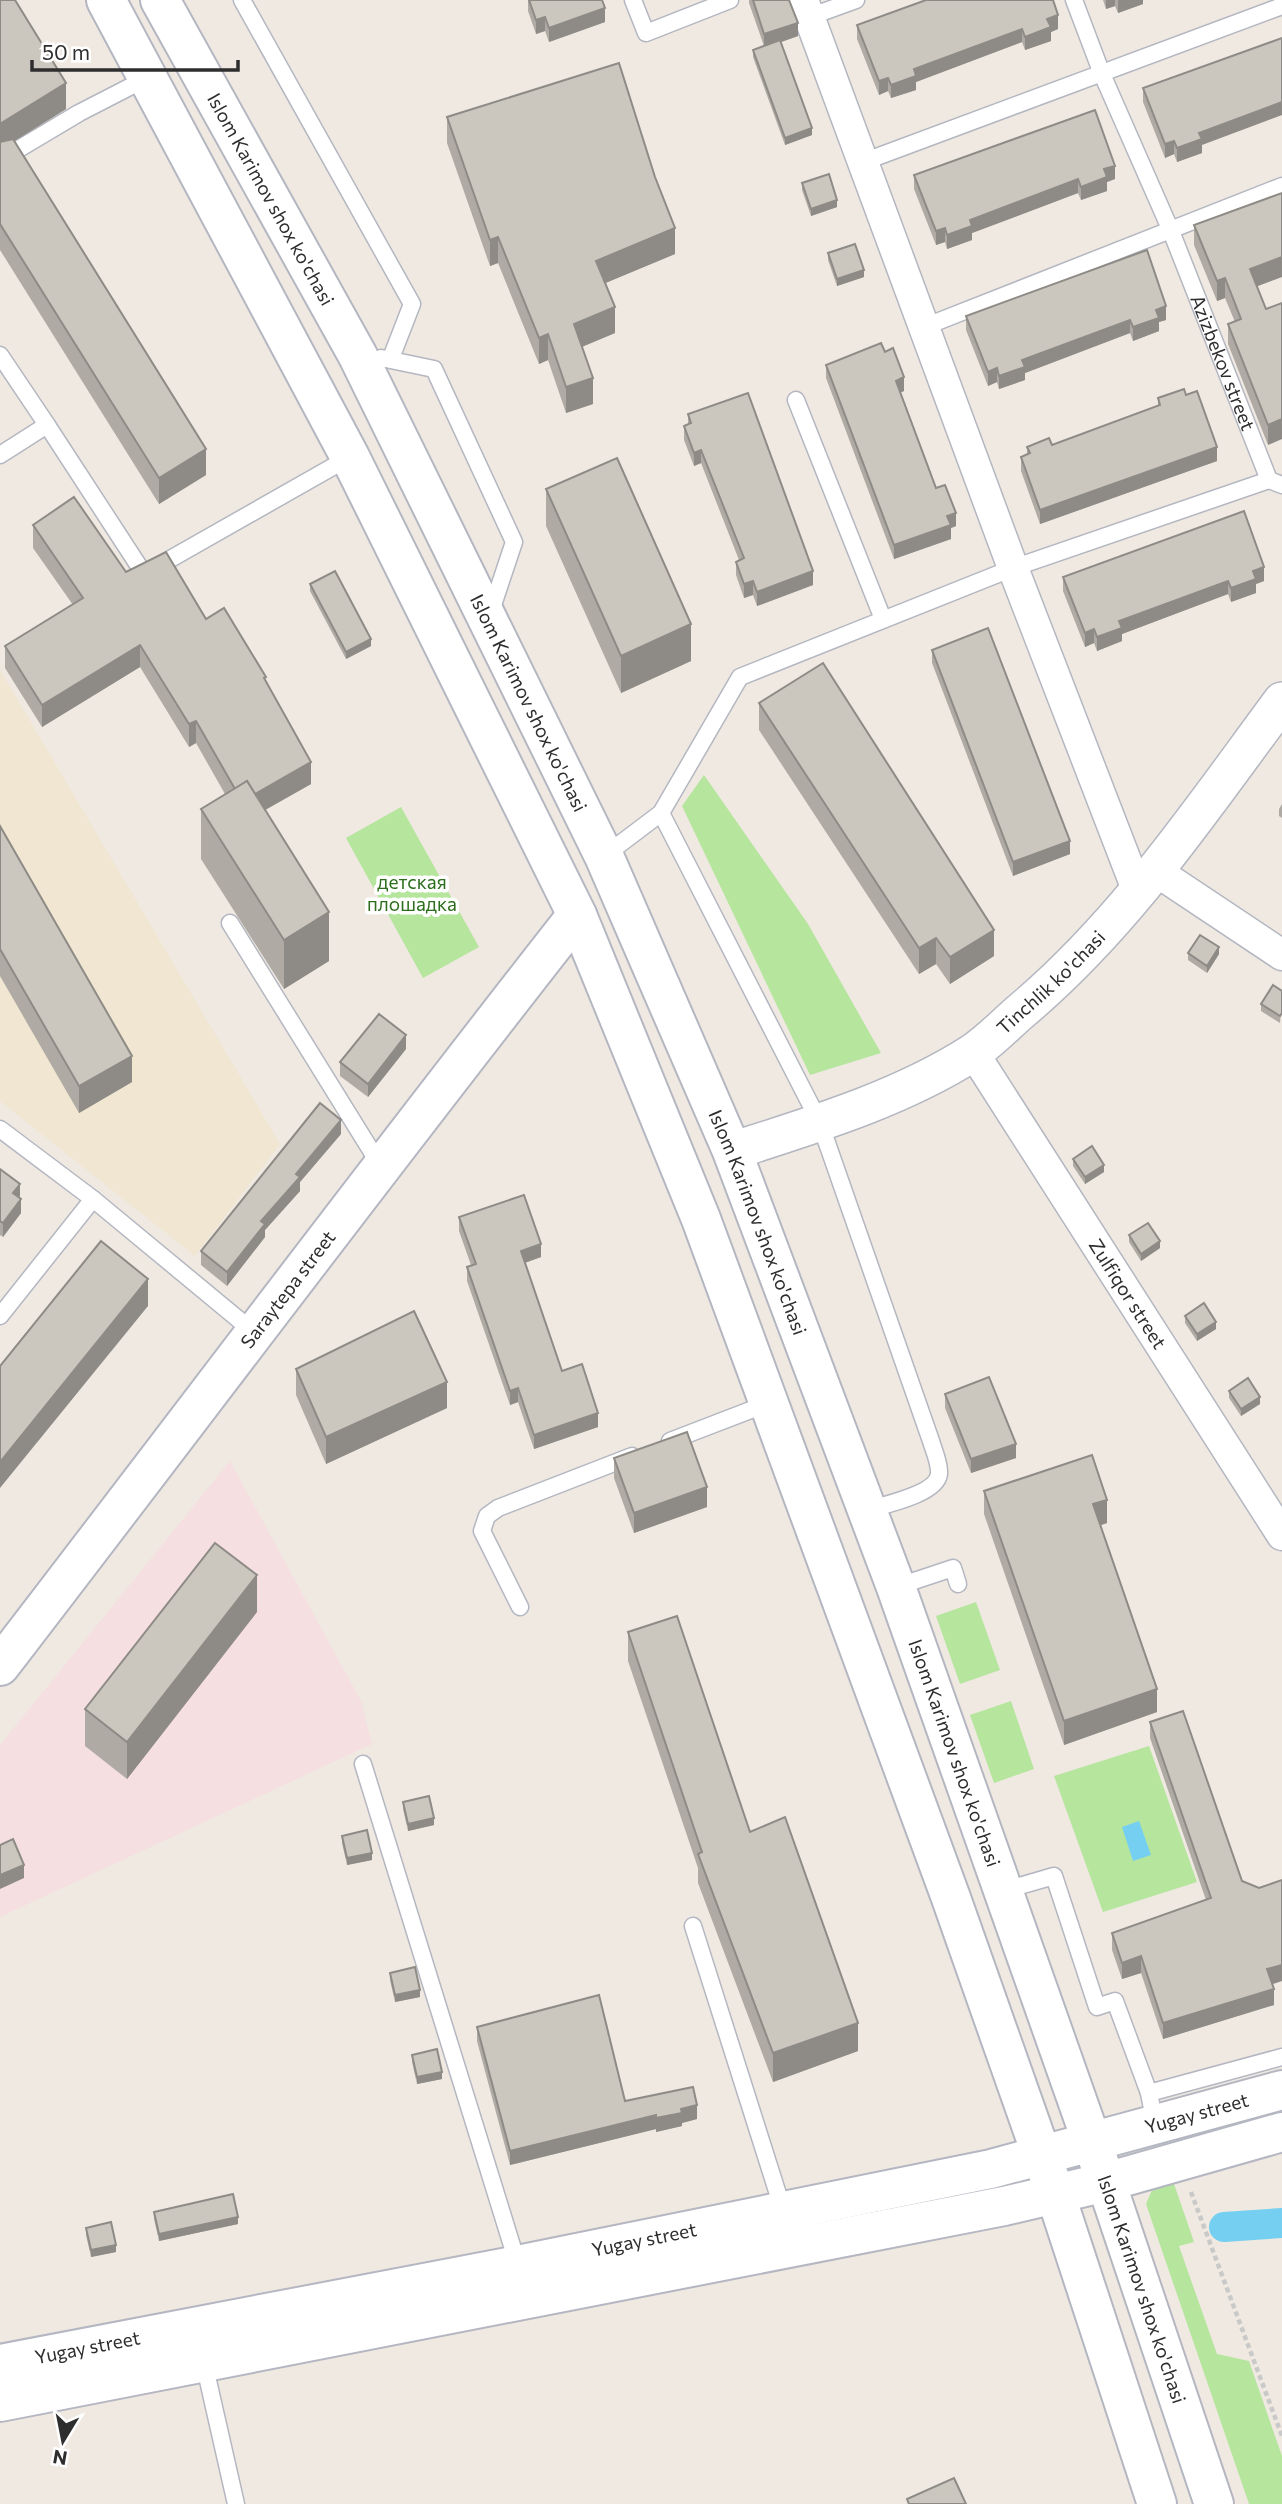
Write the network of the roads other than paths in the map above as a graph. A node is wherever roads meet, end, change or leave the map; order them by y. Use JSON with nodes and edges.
{"nodes":[{"id":1,"x":106,"y":0,"type":"edge"},
{"id":2,"x":160,"y":0,"type":"edge"},
{"id":3,"x":242,"y":0,"type":"edge"},
{"id":4,"x":632,"y":0,"type":"edge"},
{"id":5,"x":730,"y":0,"type":"edge"},
{"id":6,"x":856,"y":0,"type":"edge"},
{"id":7,"x":1074,"y":0,"type":"edge"},
{"id":8,"x":1282,"y":6,"type":"edge"},
{"id":9,"x":806,"y":8,"type":"edge"},
{"id":10,"x":1102,"y":74,"type":"junction"},
{"id":11,"x":149,"y":77,"type":"junction"},
{"id":12,"x":0,"y":160,"type":"edge"},
{"id":13,"x":863,"y":162,"type":"junction"},
{"id":14,"x":1282,"y":186,"type":"edge"},
{"id":15,"x":1171,"y":231,"type":"junction"},
{"id":16,"x":924,"y":327,"type":"junction"},
{"id":17,"x":0,"y":355,"type":"edge"},
{"id":18,"x":374,"y":357,"type":"junction"},
{"id":19,"x":796,"y":400,"type":"dead end"},
{"id":20,"x":47,"y":425,"type":"junction"},
{"id":21,"x":0,"y":455,"type":"edge"},
{"id":22,"x":349,"y":457,"type":"junction"},
{"id":23,"x":1275,"y":483,"type":"edge"},
{"id":24,"x":1013,"y":568,"type":"junction"},
{"id":25,"x":488,"y":618,"type":"junction"},
{"id":26,"x":883,"y":619,"type":"junction"},
{"id":27,"x":1282,"y":701,"type":"edge"},
{"id":28,"x":661,"y":813,"type":"junction"},
{"id":29,"x":604,"y":856,"type":"junction"},
{"id":30,"x":1147,"y":881,"type":"junction"},
{"id":31,"x":577,"y":915,"type":"junction"},
{"id":32,"x":230,"y":923,"type":"dead end"},
{"id":33,"x":1282,"y":955,"type":"edge"},
{"id":34,"x":973,"y":1052,"type":"junction"},
{"id":35,"x":820,"y":1123,"type":"junction"},
{"id":36,"x":0,"y":1129,"type":"edge"},
{"id":37,"x":732,"y":1151,"type":"junction"},
{"id":38,"x":380,"y":1165,"type":"junction"},
{"id":39,"x":93,"y":1199,"type":"junction"},
{"id":40,"x":0,"y":1317,"type":"edge"},
{"id":41,"x":256,"y":1334,"type":"junction"},
{"id":42,"x":769,"y":1403,"type":"junction"},
{"id":43,"x":867,"y":1510,"type":"junction"},
{"id":44,"x":1282,"y":1535,"type":"edge"},
{"id":45,"x":958,"y":1584,"type":"dead end"},
{"id":46,"x":896,"y":1587,"type":"junction"},
{"id":47,"x":520,"y":1607,"type":"dead end"},
{"id":48,"x":0,"y":1666,"type":"edge"},
{"id":49,"x":363,"y":1764,"type":"dead end"},
{"id":50,"x":1002,"y":1891,"type":"junction"},
{"id":51,"x":693,"y":1926,"type":"dead end"},
{"id":52,"x":1282,"y":2057,"type":"edge"},
{"id":53,"x":1282,"y":2090,"type":"edge"},
{"id":54,"x":1152,"y":2109,"type":"junction"},
{"id":55,"x":1282,"y":2133,"type":"edge"},
{"id":56,"x":1092,"y":2143,"type":"junction"},
{"id":57,"x":1042,"y":2156,"type":"junction"},
{"id":58,"x":1106,"y":2182,"type":"junction"},
{"id":59,"x":1055,"y":2193,"type":"junction"},
{"id":60,"x":783,"y":2210,"type":"junction"},
{"id":61,"x":517,"y":2265,"type":"junction"},
{"id":62,"x":204,"y":2363,"type":"junction"},
{"id":63,"x":0,"y":2364,"type":"edge"},
{"id":64,"x":0,"y":2402,"type":"edge"},
{"id":65,"x":236,"y":2504,"type":"edge"},
{"id":66,"x":1157,"y":2504,"type":"edge"},
{"id":67,"x":1214,"y":2504,"type":"edge"}],
"edges":[{"from":1,"to":11,"type":"main road"},
{"from":2,"to":18,"type":"main road","name":"Islom Karimov shox ko'chasi"},
{"from":3,"to":18,"type":"lane"},
{"from":4,"to":5,"type":"lane"},
{"from":6,"to":9,"type":"lane"},
{"from":7,"to":10,"type":"lane","name":"Azizbekov street"},
{"from":8,"to":10,"type":"lane"},
{"from":9,"to":13,"type":"street"},
{"from":10,"to":13,"type":"lane"},
{"from":10,"to":15,"type":"lane","name":"Azizbekov street"},
{"from":11,"to":12,"type":"lane"},
{"from":11,"to":22,"type":"main road"},
{"from":13,"to":16,"type":"street"},
{"from":14,"to":15,"type":"lane"},
{"from":15,"to":16,"type":"lane"},
{"from":15,"to":23,"type":"lane","name":"Azizbekov street"},
{"from":16,"to":24,"type":"street"},
{"from":17,"to":20,"type":"lane"},
{"from":18,"to":25,"type":"main road","name":"Islom Karimov shox ko'chasi"},
{"from":18,"to":25,"type":"lane"},
{"from":19,"to":26,"type":"lane"},
{"from":20,"to":21,"type":"lane"},
{"from":20,"to":22,"type":"lane"},
{"from":22,"to":31,"type":"main road"},
{"from":23,"to":24,"type":"lane"},
{"from":24,"to":26,"type":"lane"},
{"from":24,"to":30,"type":"street"},
{"from":25,"to":29,"type":"main road","name":"Islom Karimov shox ko'chasi"},
{"from":26,"to":28,"type":"lane"},
{"from":27,"to":30,"type":"street","name":"Tinchlik ko'chasi"},
{"from":28,"to":29,"type":"lane"},
{"from":28,"to":35,"type":"lane"},
{"from":29,"to":37,"type":"main road","name":"Islom Karimov shox ko'chasi"},
{"from":30,"to":33,"type":"street"},
{"from":30,"to":34,"type":"street","name":"Tinchlik ko'chasi"},
{"from":31,"to":38,"type":"main road","name":"Saraytepa street"},
{"from":31,"to":42,"type":"main road"},
{"from":32,"to":38,"type":"lane"},
{"from":34,"to":35,"type":"street","name":"Tinchlik ko'chasi"},
{"from":34,"to":44,"type":"street","name":"Zulfiqor street"},
{"from":35,"to":37,"type":"street","name":"Tinchlik ko'chasi"},
{"from":35,"to":43,"type":"lane"},
{"from":36,"to":39,"type":"lane"},
{"from":37,"to":43,"type":"main road","name":"Islom Karimov shox ko'chasi"},
{"from":38,"to":41,"type":"main road","name":"Saraytepa street"},
{"from":39,"to":40,"type":"lane"},
{"from":39,"to":41,"type":"lane"},
{"from":41,"to":48,"type":"main road","name":"Saraytepa street"},
{"from":42,"to":47,"type":"lane"},
{"from":42,"to":57,"type":"main road"},
{"from":43,"to":46,"type":"main road","name":"Islom Karimov shox ko'chasi"},
{"from":45,"to":46,"type":"lane"},
{"from":46,"to":50,"type":"main road","name":"Islom Karimov shox ko'chasi"},
{"from":49,"to":61,"type":"lane"},
{"from":50,"to":54,"type":"lane"},
{"from":50,"to":56,"type":"main road","name":"Islom Karimov shox ko'chasi"},
{"from":51,"to":60,"type":"lane"},
{"from":52,"to":54,"type":"lane"},
{"from":53,"to":54,"type":"main road","name":"Yugay street"},
{"from":54,"to":56,"type":"main road","name":"Yugay street"},
{"from":55,"to":58,"type":"main road","name":"Yugay street"},
{"from":56,"to":57,"type":"main road","name":"Yugay street"},
{"from":56,"to":58,"type":"main road","name":"Islom Karimov shox ko'chasi"},
{"from":57,"to":59,"type":"main road"},
{"from":57,"to":60,"type":"main road","name":"Yugay street"},
{"from":58,"to":59,"type":"main road","name":"Yugay street"},
{"from":58,"to":67,"type":"main road","name":"Islom Karimov shox ko'chasi"},
{"from":59,"to":62,"type":"main road","name":"Yugay street"},
{"from":59,"to":66,"type":"main road"},
{"from":60,"to":61,"type":"main road","name":"Yugay street"},
{"from":61,"to":63,"type":"main road","name":"Yugay street"},
{"from":62,"to":64,"type":"main road","name":"Yugay street"},
{"from":62,"to":65,"type":"lane"}]}
